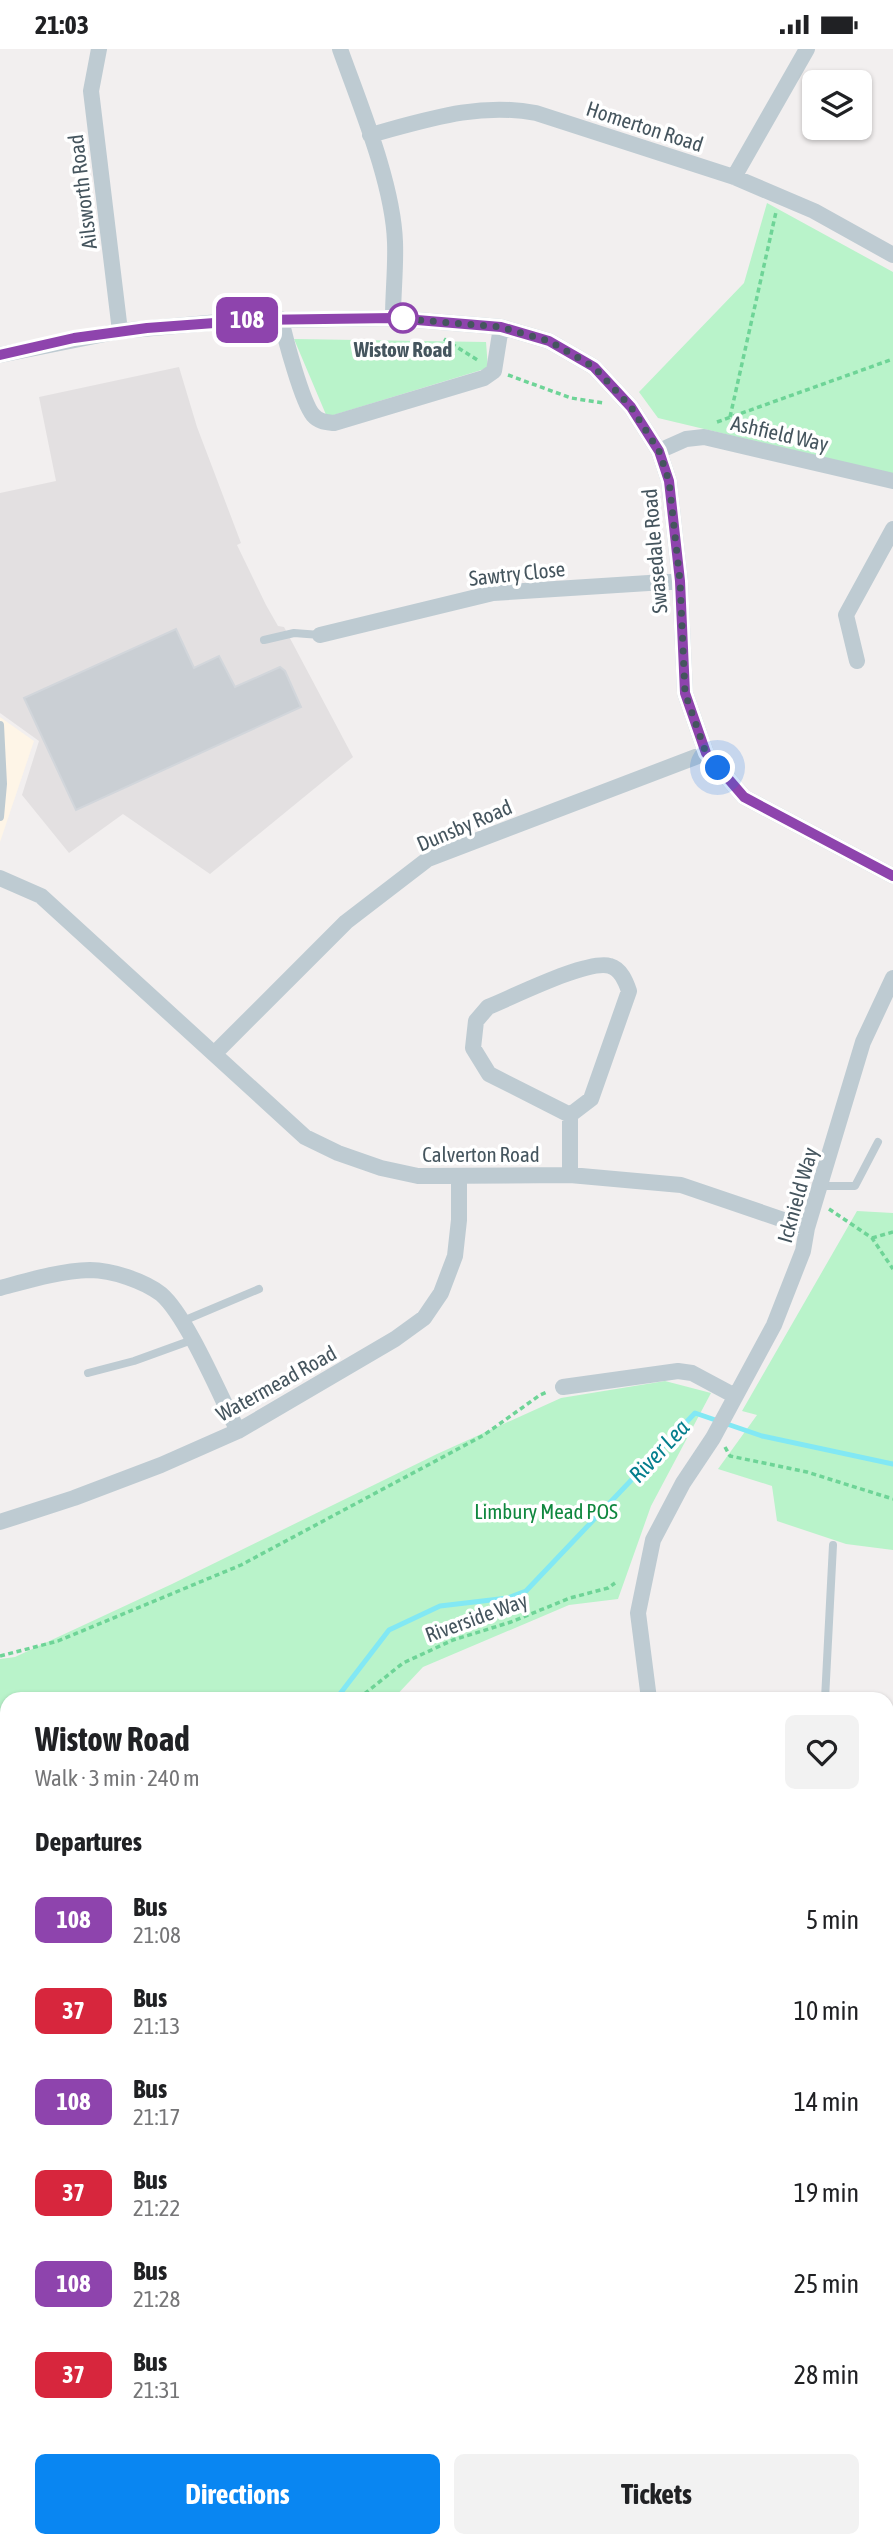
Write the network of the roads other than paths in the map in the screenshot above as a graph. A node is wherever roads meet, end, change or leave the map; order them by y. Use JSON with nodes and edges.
{"nodes":[{"id":1,"x":99,"y":49,"type":"edge"},
{"id":2,"x":340,"y":49,"type":"edge"},
{"id":3,"x":807,"y":49,"type":"edge"},
{"id":4,"x":370,"y":135,"type":"junction"},
{"id":5,"x":734,"y":177,"type":"junction"},
{"id":6,"x":893,"y":255,"type":"edge"},
{"id":7,"x":393,"y":318,"type":"junction"},
{"id":8,"x":281,"y":319,"type":"junction"},
{"id":9,"x":501,"y":327,"type":"junction"},
{"id":10,"x":120,"y":331,"type":"junction"},
{"id":11,"x":0,"y":355,"type":"edge"},
{"id":12,"x":659,"y":451,"type":"junction"},
{"id":13,"x":893,"y":481,"type":"edge"},
{"id":14,"x":893,"y":529,"type":"edge"},
{"id":15,"x":680,"y":581,"type":"junction"},
{"id":16,"x":320,"y":635,"type":"joint"},
{"id":17,"x":264,"y":640,"type":"dead end"},
{"id":18,"x":857,"y":661,"type":"dead end"},
{"id":19,"x":0,"y":725,"type":"edge"},
{"id":20,"x":706,"y":753,"type":"junction"},
{"id":21,"x":0,"y":817,"type":"edge"},
{"id":22,"x":893,"y":876,"type":"edge"},
{"id":23,"x":0,"y":878,"type":"edge"},
{"id":24,"x":893,"y":978,"type":"edge"},
{"id":25,"x":215,"y":1053,"type":"junction"},
{"id":26,"x":569,"y":1115,"type":"junction"},
{"id":27,"x":878,"y":1142,"type":"dead end"},
{"id":28,"x":570,"y":1175,"type":"junction"},
{"id":29,"x":460,"y":1176,"type":"junction"},
{"id":30,"x":818,"y":1193,"type":"junction"},
{"id":31,"x":807,"y":1228,"type":"junction"},
{"id":32,"x":0,"y":1288,"type":"edge"},
{"id":33,"x":259,"y":1289,"type":"dead end"},
{"id":34,"x":183,"y":1321,"type":"junction"},
{"id":35,"x":192,"y":1339,"type":"junction"},
{"id":36,"x":88,"y":1373,"type":"dead end"},
{"id":37,"x":563,"y":1387,"type":"road end"},
{"id":38,"x":735,"y":1396,"type":"junction"},
{"id":39,"x":237,"y":1431,"type":"junction"},
{"id":40,"x":0,"y":1521,"type":"edge"},
{"id":41,"x":833,"y":1545,"type":"dead end"},
{"id":42,"x":648,"y":1692,"type":"edge"},
{"id":43,"x":825,"y":1692,"type":"edge"}],
"edges":[{"from":1,"to":10,"type":"street","name":"Ailsworth Road"},
{"from":2,"to":4,"type":"street"},
{"from":3,"to":5,"type":"street"},
{"from":4,"to":5,"type":"street","name":"Homerton Road"},
{"from":4,"to":7,"type":"street"},
{"from":5,"to":6,"type":"street","name":"Homerton Road"},
{"from":7,"to":8,"type":"street","name":"Swasedale Road"},
{"from":7,"to":9,"type":"street","name":"Swasedale Road"},
{"from":8,"to":9,"type":"street"},
{"from":8,"to":10,"type":"street","name":"Swasedale Road"},
{"from":9,"to":12,"type":"street","name":"Swasedale Road"},
{"from":10,"to":11,"type":"street","name":"Swasedale Road"},
{"from":12,"to":13,"type":"street","name":"Ashfield Way"},
{"from":12,"to":15,"type":"street","name":"Swasedale Road"},
{"from":14,"to":18,"type":"street"},
{"from":15,"to":16,"type":"street","name":"Sawtry Close"},
{"from":15,"to":20,"type":"street","name":"Swasedale Road"},
{"from":16,"to":17,"type":"lane"},
{"from":19,"to":21,"type":"lane"},
{"from":20,"to":22,"type":"street","name":"Swasedale Road"},
{"from":20,"to":25,"type":"street","name":"Dunsby Road"},
{"from":23,"to":25,"type":"street","name":"Calverton Road"},
{"from":24,"to":30,"type":"street","name":"Icknield Way"},
{"from":25,"to":29,"type":"street","name":"Calverton Road"},
{"from":26,"to":26,"type":"street"},
{"from":26,"to":28,"type":"street"},
{"from":27,"to":30,"type":"lane"},
{"from":28,"to":29,"type":"street","name":"Calverton Road"},
{"from":28,"to":31,"type":"street","name":"Calverton Road"},
{"from":29,"to":39,"type":"street","name":"Watermead Road"},
{"from":30,"to":31,"type":"street","name":"Icknield Way"},
{"from":31,"to":38,"type":"street","name":"Icknield Way"},
{"from":32,"to":34,"type":"street"},
{"from":33,"to":34,"type":"lane"},
{"from":34,"to":35,"type":"street"},
{"from":35,"to":36,"type":"lane"},
{"from":35,"to":39,"type":"street"},
{"from":37,"to":38,"type":"street"},
{"from":38,"to":42,"type":"street","name":"Icknield Way"},
{"from":39,"to":40,"type":"street","name":"Watermead Road"},
{"from":41,"to":43,"type":"lane"}]}
